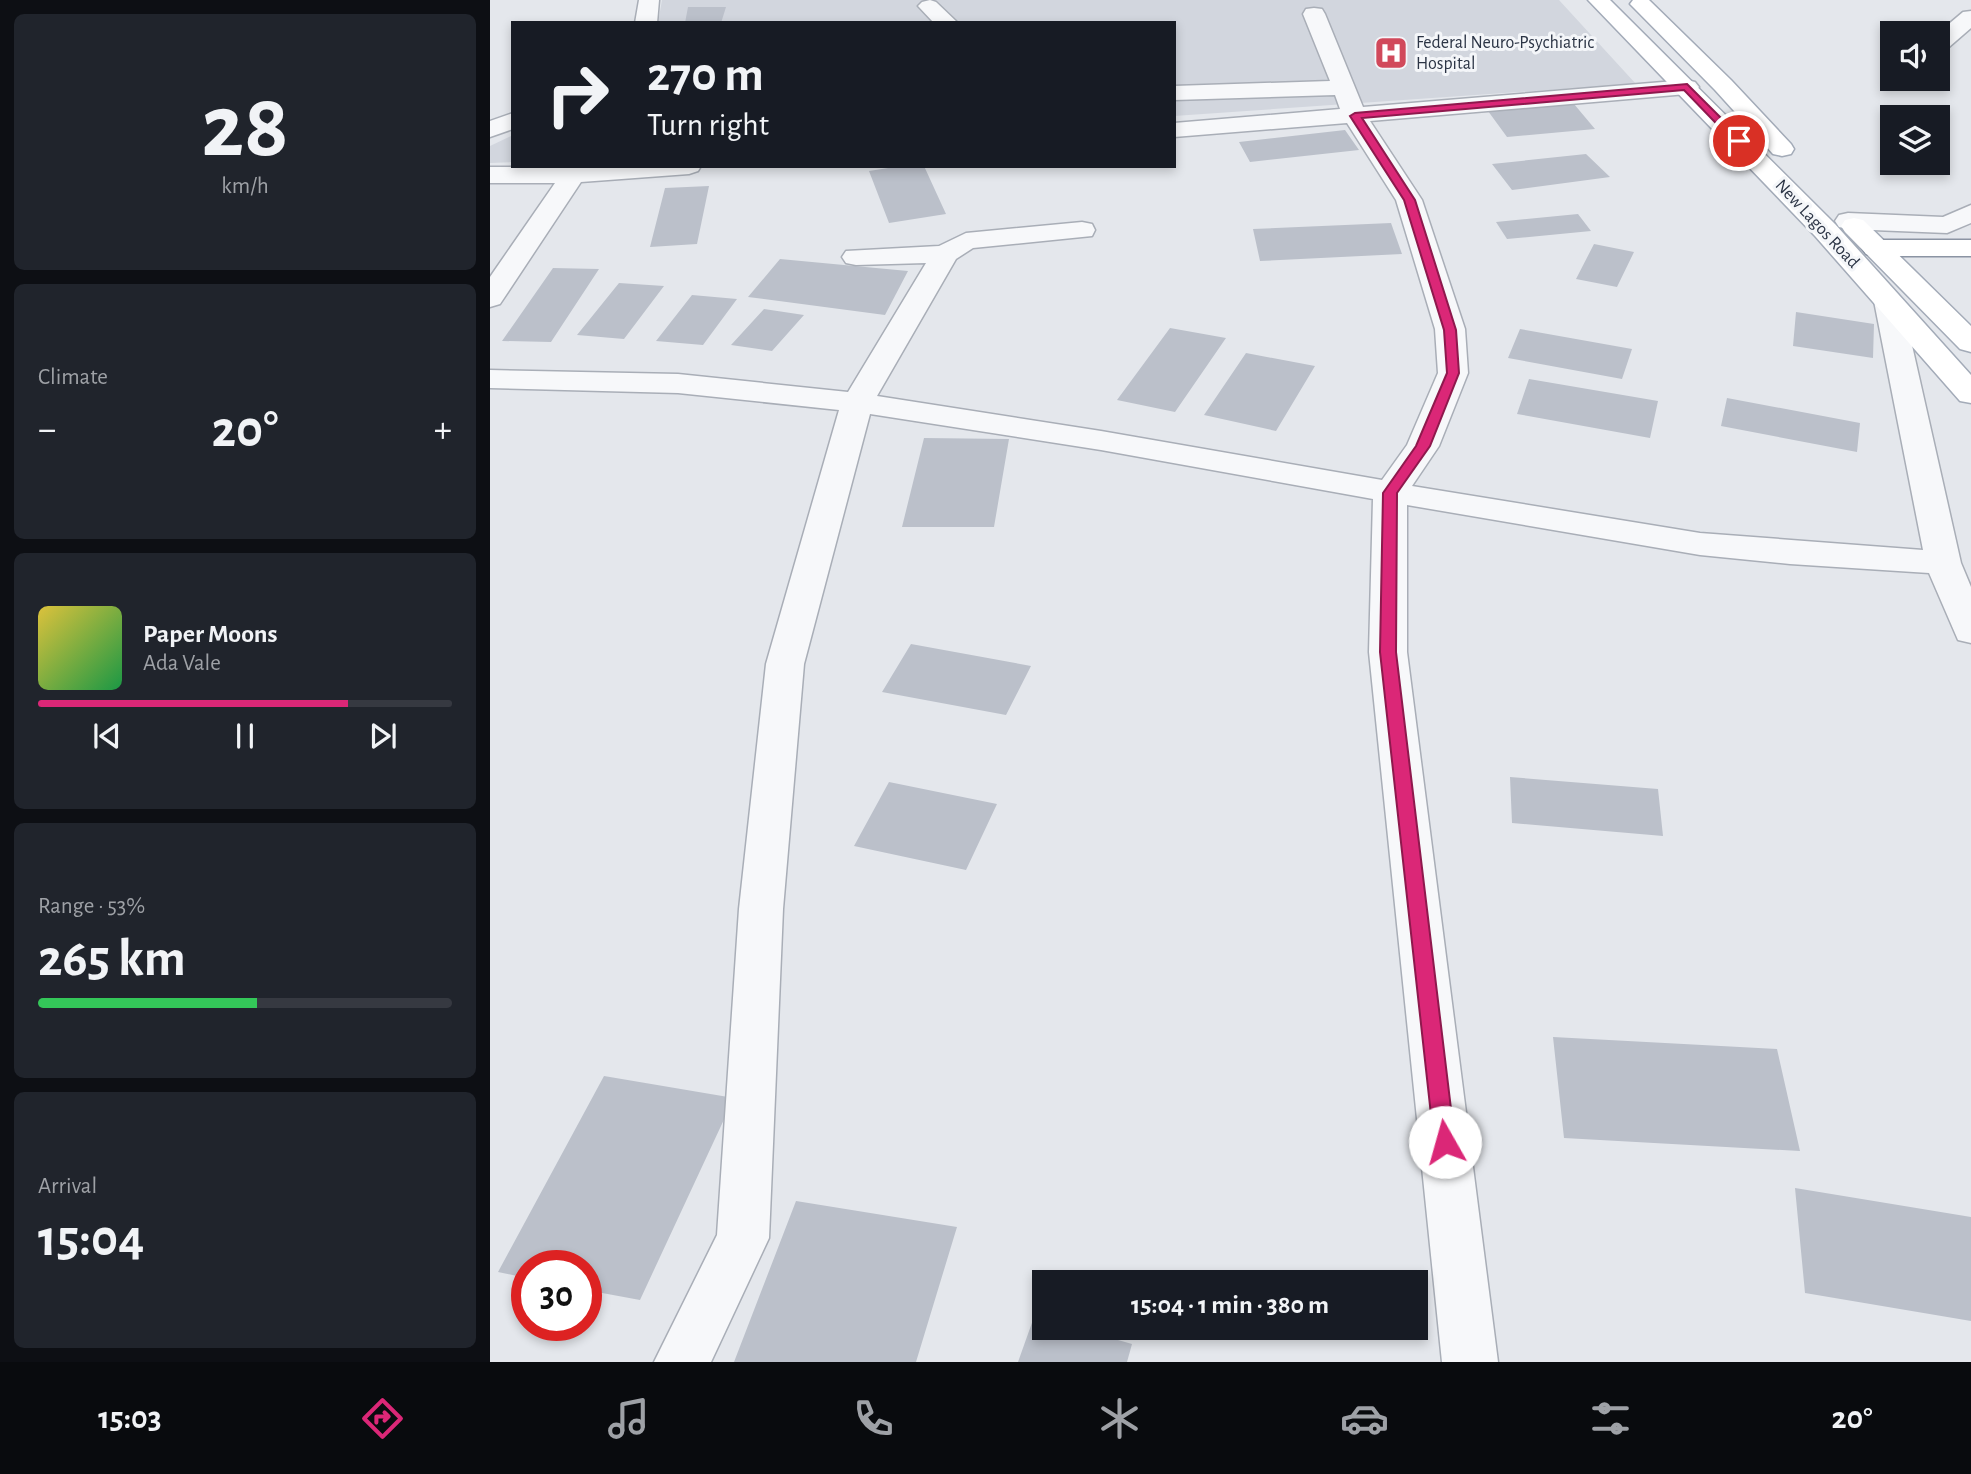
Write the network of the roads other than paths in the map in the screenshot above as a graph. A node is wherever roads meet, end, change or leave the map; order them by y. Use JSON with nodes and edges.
{"nodes":[{"id":1,"x":649,"y":0,"type":"edge"},
{"id":2,"x":1598,"y":0,"type":"edge"},
{"id":3,"x":1637,"y":0,"type":"edge"},
{"id":4,"x":929,"y":6,"type":"dead end"},
{"id":5,"x":1314,"y":14,"type":"dead end"},
{"id":6,"x":1971,"y":17,"type":"edge"},
{"id":7,"x":646,"y":21,"type":"edge"},
{"id":8,"x":945,"y":21,"type":"edge"},
{"id":9,"x":1950,"y":34,"type":"edge"},
{"id":10,"x":1687,"y":87,"type":"junction"},
{"id":11,"x":1176,"y":93,"type":"edge"},
{"id":12,"x":1350,"y":102,"type":"junction"},
{"id":13,"x":511,"y":121,"type":"edge"},
{"id":14,"x":490,"y":130,"type":"edge"},
{"id":15,"x":1176,"y":130,"type":"edge"},
{"id":16,"x":1795,"y":163,"type":"dead end"},
{"id":17,"x":663,"y":168,"type":"edge"},
{"id":18,"x":490,"y":175,"type":"edge"},
{"id":19,"x":573,"y":175,"type":"junction"},
{"id":20,"x":1840,"y":211,"type":"joint"},
{"id":21,"x":1971,"y":213,"type":"edge"},
{"id":22,"x":1082,"y":230,"type":"dead end"},
{"id":23,"x":1875,"y":248,"type":"junction"},
{"id":24,"x":1971,"y":248,"type":"edge"},
{"id":25,"x":945,"y":254,"type":"junction"},
{"id":26,"x":856,"y":257,"type":"dead end"},
{"id":27,"x":490,"y":298,"type":"edge"},
{"id":28,"x":1888,"y":301,"type":"junction"},
{"id":29,"x":1971,"y":344,"type":"edge"},
{"id":30,"x":490,"y":379,"type":"edge"},
{"id":31,"x":1971,"y":394,"type":"edge"},
{"id":32,"x":858,"y":403,"type":"junction"},
{"id":33,"x":1390,"y":493,"type":"junction"},
{"id":34,"x":1943,"y":563,"type":"junction"},
{"id":35,"x":1971,"y":631,"type":"edge"},
{"id":36,"x":682,"y":1362,"type":"edge"},
{"id":37,"x":1470,"y":1362,"type":"edge"}],
"edges":[{"from":1,"to":7,"type":"street"},
{"from":2,"to":10,"type":"main road","name":"New Lagos Road"},
{"from":3,"to":16,"type":"main road","name":"New Lagos Road"},
{"from":4,"to":8,"type":"street"},
{"from":5,"to":12,"type":"street"},
{"from":6,"to":9,"type":"street"},
{"from":10,"to":12,"type":"street"},
{"from":10,"to":28,"type":"main road","name":"New Lagos Road"},
{"from":11,"to":12,"type":"street"},
{"from":12,"to":15,"type":"street"},
{"from":12,"to":33,"type":"street"},
{"from":13,"to":14,"type":"street"},
{"from":17,"to":19,"type":"street"},
{"from":18,"to":19,"type":"street"},
{"from":19,"to":27,"type":"street"},
{"from":20,"to":21,"type":"street"},
{"from":20,"to":23,"type":"main road","name":"New Lagos Road"},
{"from":22,"to":25,"type":"street"},
{"from":23,"to":24,"type":"main road"},
{"from":23,"to":29,"type":"main road","name":"New Lagos Road"},
{"from":25,"to":26,"type":"street"},
{"from":25,"to":32,"type":"street"},
{"from":28,"to":31,"type":"main road","name":"New Lagos Road"},
{"from":28,"to":34,"type":"street"},
{"from":30,"to":32,"type":"street"},
{"from":32,"to":33,"type":"street"},
{"from":32,"to":36,"type":"street"},
{"from":33,"to":34,"type":"street"},
{"from":33,"to":37,"type":"street"},
{"from":34,"to":35,"type":"street"}]}
